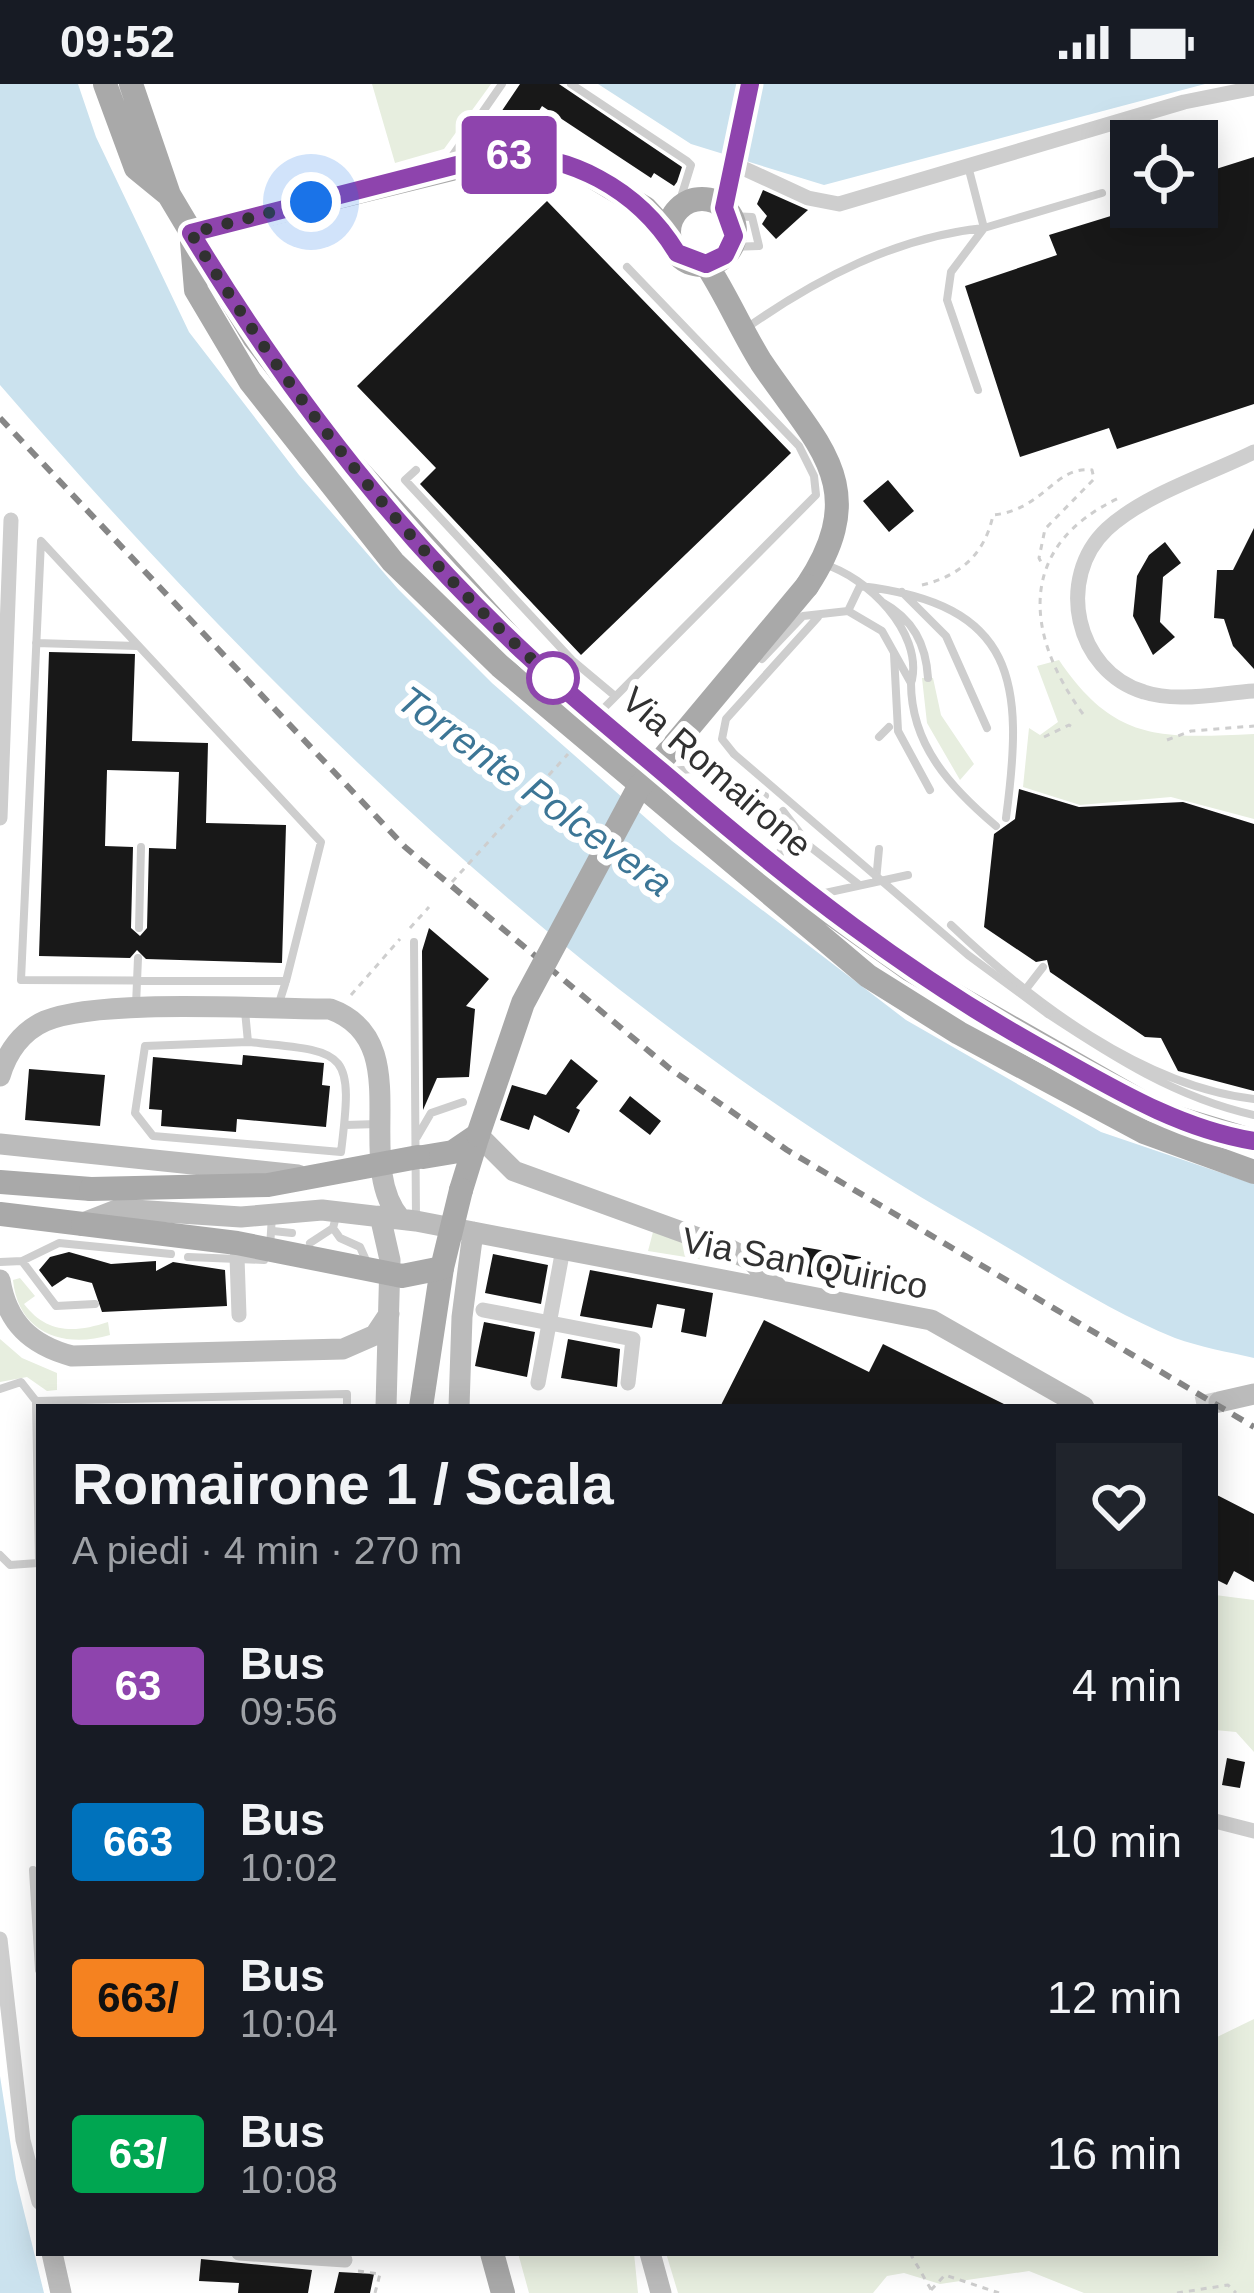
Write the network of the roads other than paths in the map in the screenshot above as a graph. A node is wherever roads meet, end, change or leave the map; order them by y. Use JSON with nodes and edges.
{"nodes":[{"id":1,"x":105,"y":84,"type":"edge"},
{"id":2,"x":131,"y":84,"type":"edge"},
{"id":3,"x":502,"y":84,"type":"edge"},
{"id":4,"x":571,"y":84,"type":"edge"},
{"id":5,"x":750,"y":84,"type":"edge"},
{"id":6,"x":1254,"y":88,"type":"edge"},
{"id":7,"x":734,"y":164,"type":"junction"},
{"id":8,"x":968,"y":165,"type":"junction"},
{"id":9,"x":443,"y":169,"type":"junction"},
{"id":10,"x":1102,"y":193,"type":"dead end"},
{"id":11,"x":169,"y":195,"type":"junction"},
{"id":12,"x":686,"y":203,"type":"junction"},
{"id":13,"x":645,"y":208,"type":"junction"},
{"id":14,"x":728,"y":212,"type":"junction"},
{"id":15,"x":984,"y":228,"type":"junction"},
{"id":16,"x":191,"y":233,"type":"junction"},
{"id":17,"x":669,"y":234,"type":"junction"},
{"id":18,"x":721,"y":255,"type":"junction"},
{"id":19,"x":627,"y":267,"type":"dead end"},
{"id":20,"x":743,"y":330,"type":"junction"},
{"id":21,"x":978,"y":390,"type":"dead end"},
{"id":22,"x":1254,"y":452,"type":"edge"},
{"id":23,"x":416,"y":470,"type":"dead end"},
{"id":24,"x":11,"y":520,"type":"dead end"},
{"id":25,"x":822,"y":563,"type":"junction"},
{"id":26,"x":860,"y":586,"type":"junction"},
{"id":27,"x":901,"y":591,"type":"junction"},
{"id":28,"x":873,"y":597,"type":"junction"},
{"id":29,"x":848,"y":611,"type":"junction"},
{"id":30,"x":819,"y":616,"type":"junction"},
{"id":31,"x":36,"y":643,"type":"junction"},
{"id":32,"x":139,"y":646,"type":"junction"},
{"id":33,"x":894,"y":654,"type":"junction"},
{"id":34,"x":928,"y":678,"type":"dead end"},
{"id":35,"x":911,"y":683,"type":"junction"},
{"id":36,"x":722,"y":684,"type":"junction"},
{"id":37,"x":1254,"y":691,"type":"edge"},
{"id":38,"x":616,"y":696,"type":"junction"},
{"id":39,"x":596,"y":716,"type":"junction"},
{"id":40,"x":890,"y":727,"type":"dead end"},
{"id":41,"x":987,"y":728,"type":"dead end"},
{"id":42,"x":880,"y":736,"type":"dead end"},
{"id":43,"x":697,"y":768,"type":"junction"},
{"id":44,"x":662,"y":772,"type":"junction"},
{"id":45,"x":732,"y":775,"type":"dead end"},
{"id":46,"x":639,"y":787,"type":"junction"},
{"id":47,"x":748,"y":789,"type":"dead end"},
{"id":48,"x":930,"y":790,"type":"dead end"},
{"id":49,"x":765,"y":796,"type":"dead end"},
{"id":50,"x":754,"y":809,"type":"dead end"},
{"id":51,"x":0,"y":818,"type":"edge"},
{"id":52,"x":1006,"y":818,"type":"dead end"},
{"id":53,"x":996,"y":826,"type":"dead end"},
{"id":54,"x":784,"y":835,"type":"junction"},
{"id":55,"x":810,"y":847,"type":"junction"},
{"id":56,"x":141,"y":848,"type":"dead end"},
{"id":57,"x":878,"y":849,"type":"dead end"},
{"id":58,"x":776,"y":870,"type":"junction"},
{"id":59,"x":908,"y":875,"type":"dead end"},
{"id":60,"x":876,"y":881,"type":"junction"},
{"id":61,"x":858,"y":884,"type":"junction"},
{"id":62,"x":809,"y":898,"type":"junction"},
{"id":63,"x":951,"y":925,"type":"dead end"},
{"id":64,"x":139,"y":928,"type":"dead end"},
{"id":65,"x":414,"y":942,"type":"dead end"},
{"id":66,"x":138,"y":958,"type":"dead end"},
{"id":67,"x":1043,"y":967,"type":"dead end"},
{"id":68,"x":137,"y":981,"type":"junction"},
{"id":69,"x":286,"y":981,"type":"junction"},
{"id":70,"x":1026,"y":989,"type":"junction"},
{"id":71,"x":278,"y":1009,"type":"junction"},
{"id":72,"x":136,"y":1010,"type":"junction"},
{"id":73,"x":245,"y":1010,"type":"junction"},
{"id":74,"x":248,"y":1042,"type":"junction"},
{"id":75,"x":0,"y":1076,"type":"edge"},
{"id":76,"x":1254,"y":1099,"type":"edge"},
{"id":77,"x":463,"y":1102,"type":"dead end"},
{"id":78,"x":1254,"y":1115,"type":"edge"},
{"id":79,"x":380,"y":1124,"type":"junction"},
{"id":80,"x":345,"y":1125,"type":"junction"},
{"id":81,"x":478,"y":1135,"type":"junction"},
{"id":82,"x":1254,"y":1141,"type":"edge"},
{"id":83,"x":0,"y":1144,"type":"edge"},
{"id":84,"x":419,"y":1148,"type":"junction"},
{"id":85,"x":1254,"y":1172,"type":"edge"},
{"id":86,"x":305,"y":1176,"type":"junction"},
{"id":87,"x":0,"y":1183,"type":"edge"},
{"id":88,"x":91,"y":1189,"type":"junction"},
{"id":89,"x":461,"y":1190,"type":"junction"},
{"id":90,"x":119,"y":1209,"type":"junction"},
{"id":91,"x":0,"y":1214,"type":"edge"},
{"id":92,"x":398,"y":1218,"type":"junction"},
{"id":93,"x":83,"y":1223,"type":"junction"},
{"id":94,"x":272,"y":1224,"type":"junction"},
{"id":95,"x":332,"y":1225,"type":"junction"},
{"id":96,"x":473,"y":1232,"type":"junction"},
{"id":97,"x":292,"y":1238,"type":"dead end"},
{"id":98,"x":310,"y":1238,"type":"dead end"},
{"id":99,"x":563,"y":1249,"type":"junction"},
{"id":100,"x":171,"y":1254,"type":"dead end"},
{"id":101,"x":188,"y":1257,"type":"dead end"},
{"id":102,"x":237,"y":1257,"type":"junction"},
{"id":103,"x":365,"y":1258,"type":"dead end"},
{"id":104,"x":22,"y":1261,"type":"junction"},
{"id":105,"x":0,"y":1262,"type":"edge"},
{"id":106,"x":442,"y":1268,"type":"junction"},
{"id":107,"x":0,"y":1280,"type":"edge"},
{"id":108,"x":781,"y":1291,"type":"junction"},
{"id":109,"x":95,"y":1304,"type":"dead end"},
{"id":110,"x":482,"y":1310,"type":"dead end"},
{"id":111,"x":388,"y":1314,"type":"junction"},
{"id":112,"x":239,"y":1315,"type":"dead end"},
{"id":113,"x":549,"y":1323,"type":"junction"},
{"id":114,"x":343,"y":1349,"type":"junction"},
{"id":115,"x":538,"y":1383,"type":"dead end"},
{"id":116,"x":628,"y":1383,"type":"dead end"},
{"id":117,"x":0,"y":1389,"type":"edge"},
{"id":118,"x":1254,"y":1394,"type":"edge"},
{"id":119,"x":36,"y":1401,"type":"junction"},
{"id":120,"x":1219,"y":1402,"type":"dead end"},
{"id":121,"x":36,"y":1404,"type":"edge"},
{"id":122,"x":347,"y":1404,"type":"edge"},
{"id":123,"x":383,"y":1404,"type":"edge"},
{"id":124,"x":384,"y":1404,"type":"edge"},
{"id":125,"x":421,"y":1404,"type":"edge"},
{"id":126,"x":459,"y":1404,"type":"edge"},
{"id":127,"x":1079,"y":1404,"type":"edge"},
{"id":128,"x":0,"y":1555,"type":"edge"},
{"id":129,"x":36,"y":1563,"type":"edge"},
{"id":130,"x":1218,"y":1822,"type":"edge"},
{"id":131,"x":1254,"y":1832,"type":"edge"},
{"id":132,"x":33,"y":1870,"type":"dead end"},
{"id":133,"x":36,"y":1920,"type":"edge"},
{"id":134,"x":0,"y":1939,"type":"edge"},
{"id":135,"x":36,"y":2190,"type":"edge"},
{"id":136,"x":59,"y":2256,"type":"edge"},
{"id":137,"x":282,"y":2256,"type":"edge"},
{"id":138,"x":493,"y":2256,"type":"edge"},
{"id":139,"x":651,"y":2256,"type":"edge"},
{"id":140,"x":340,"y":2260,"type":"road end"},
{"id":141,"x":61,"y":2293,"type":"edge"},
{"id":142,"x":503,"y":2293,"type":"edge"},
{"id":143,"x":661,"y":2293,"type":"edge"}],
"edges":[{"from":1,"to":11,"type":"main road","name":"Via Romairone"},
{"from":2,"to":11,"type":"main road","name":"Via Romairone"},
{"from":3,"to":9,"type":"lane"},
{"from":4,"to":12,"type":"lane"},
{"from":5,"to":7,"type":"main road"},
{"from":6,"to":8,"type":"street"},
{"from":7,"to":8,"type":"street"},
{"from":7,"to":14,"type":"main road"},
{"from":8,"to":15,"type":"lane"},
{"from":9,"to":13,"type":"main road"},
{"from":9,"to":16,"type":"main road"},
{"from":10,"to":15,"type":"lane"},
{"from":11,"to":16,"type":"main road","name":"Via Romairone"},
{"from":12,"to":13,"type":"main road"},
{"from":12,"to":14,"type":"main road"},
{"from":12,"to":17,"type":"main road"},
{"from":13,"to":17,"type":"main road"},
{"from":14,"to":18,"type":"main road"},
{"from":15,"to":20,"type":"lane"},
{"from":15,"to":21,"type":"lane"},
{"from":16,"to":39,"type":"main road","name":"Via Romairone"},
{"from":16,"to":46,"type":"main road"},
{"from":17,"to":18,"type":"main road"},
{"from":18,"to":20,"type":"main road"},
{"from":19,"to":38,"type":"lane"},
{"from":20,"to":25,"type":"main road"},
{"from":22,"to":37,"type":"street"},
{"from":23,"to":38,"type":"lane"},
{"from":24,"to":51,"type":"street"},
{"from":25,"to":26,"type":"lane"},
{"from":25,"to":36,"type":"main road","bridge":true},
{"from":26,"to":27,"type":"lane"},
{"from":26,"to":28,"type":"lane"},
{"from":26,"to":29,"type":"lane"},
{"from":27,"to":41,"type":"lane"},
{"from":27,"to":52,"type":"lane"},
{"from":28,"to":34,"type":"lane"},
{"from":28,"to":35,"type":"lane"},
{"from":29,"to":30,"type":"lane"},
{"from":29,"to":33,"type":"lane"},
{"from":30,"to":36,"type":"lane"},
{"from":30,"to":78,"type":"lane","bridge":true},
{"from":31,"to":32,"type":"lane"},
{"from":31,"to":32,"type":"lane"},
{"from":31,"to":68,"type":"lane"},
{"from":32,"to":69,"type":"lane"},
{"from":33,"to":35,"type":"lane","bridge":true},
{"from":33,"to":48,"type":"lane","bridge":true},
{"from":35,"to":53,"type":"lane","bridge":true},
{"from":36,"to":46,"type":"main road","bridge":true},
{"from":38,"to":39,"type":"lane"},
{"from":39,"to":44,"type":"main road","name":"Via Romairone"},
{"from":40,"to":42,"type":"lane"},
{"from":43,"to":44,"type":"lane"},
{"from":43,"to":45,"type":"lane"},
{"from":43,"to":50,"type":"lane"},
{"from":44,"to":58,"type":"main road","name":"Via Romairone"},
{"from":46,"to":81,"type":"main road","bridge":true},
{"from":46,"to":85,"type":"main road"},
{"from":47,"to":49,"type":"lane"},
{"from":54,"to":55,"type":"lane"},
{"from":54,"to":55,"type":"lane"},
{"from":54,"to":58,"type":"lane"},
{"from":55,"to":61,"type":"lane"},
{"from":56,"to":64,"type":"lane"},
{"from":57,"to":60,"type":"lane"},
{"from":58,"to":62,"type":"main road","name":"Via Romairone"},
{"from":59,"to":60,"type":"lane"},
{"from":60,"to":61,"type":"lane"},
{"from":61,"to":62,"type":"lane"},
{"from":62,"to":82,"type":"main road","name":"Via Romairone"},
{"from":63,"to":70,"type":"lane"},
{"from":65,"to":84,"type":"lane"},
{"from":66,"to":68,"type":"lane"},
{"from":67,"to":70,"type":"lane"},
{"from":68,"to":69,"type":"lane"},
{"from":68,"to":72,"type":"lane"},
{"from":69,"to":71,"type":"lane"},
{"from":70,"to":76,"type":"lane"},
{"from":71,"to":73,"type":"main road"},
{"from":71,"to":79,"type":"main road"},
{"from":72,"to":73,"type":"main road"},
{"from":72,"to":75,"type":"main road"},
{"from":73,"to":74,"type":"lane"},
{"from":74,"to":80,"type":"lane"},
{"from":74,"to":80,"type":"lane"},
{"from":77,"to":84,"type":"lane"},
{"from":79,"to":80,"type":"lane"},
{"from":79,"to":92,"type":"main road"},
{"from":81,"to":84,"type":"main road"},
{"from":81,"to":89,"type":"main road"},
{"from":81,"to":108,"type":"main road"},
{"from":83,"to":86,"type":"main road"},
{"from":84,"to":86,"type":"main road","bridge":true},
{"from":84,"to":89,"type":"main road"},
{"from":84,"to":92,"type":"lane"},
{"from":86,"to":88,"type":"main road","bridge":true},
{"from":87,"to":88,"type":"main road"},
{"from":88,"to":90,"type":"main road"},
{"from":89,"to":106,"type":"main road","bridge":true},
{"from":90,"to":93,"type":"main road","name":"Via San Quirico"},
{"from":90,"to":94,"type":"main road","name":"Via San Quirico"},
{"from":91,"to":93,"type":"main road"},
{"from":92,"to":95,"type":"main road","name":"Via San Quirico"},
{"from":92,"to":96,"type":"main road","name":"Via San Quirico"},
{"from":92,"to":111,"type":"main road"},
{"from":93,"to":106,"type":"main road","bridge":true},
{"from":94,"to":95,"type":"main road","name":"Via San Quirico"},
{"from":94,"to":97,"type":"lane"},
{"from":94,"to":102,"type":"lane"},
{"from":95,"to":98,"type":"lane"},
{"from":95,"to":103,"type":"lane"},
{"from":96,"to":99,"type":"main road","name":"Via San Quirico"},
{"from":96,"to":126,"type":"main road"},
{"from":99,"to":108,"type":"main road","name":"Via San Quirico"},
{"from":99,"to":113,"type":"street"},
{"from":100,"to":104,"type":"lane"},
{"from":101,"to":102,"type":"lane"},
{"from":102,"to":112,"type":"street"},
{"from":104,"to":105,"type":"lane"},
{"from":104,"to":109,"type":"lane"},
{"from":106,"to":125,"type":"main road"},
{"from":107,"to":114,"type":"main road"},
{"from":108,"to":127,"type":"main road","name":"Via San Quirico"},
{"from":110,"to":113,"type":"street"},
{"from":111,"to":114,"type":"main road"},
{"from":111,"to":124,"type":"main road"},
{"from":113,"to":115,"type":"street"},
{"from":113,"to":116,"type":"street"},
{"from":114,"to":123,"type":"main road"},
{"from":117,"to":119,"type":"lane"},
{"from":118,"to":120,"type":"main road"},
{"from":119,"to":121,"type":"lane"},
{"from":119,"to":122,"type":"lane"},
{"from":128,"to":129,"type":"lane"},
{"from":130,"to":131,"type":"street"},
{"from":132,"to":133,"type":"lane"},
{"from":134,"to":135,"type":"street"},
{"from":136,"to":141,"type":"main road"},
{"from":137,"to":140,"type":"street"},
{"from":138,"to":142,"type":"main road"},
{"from":139,"to":143,"type":"main road"}]}
